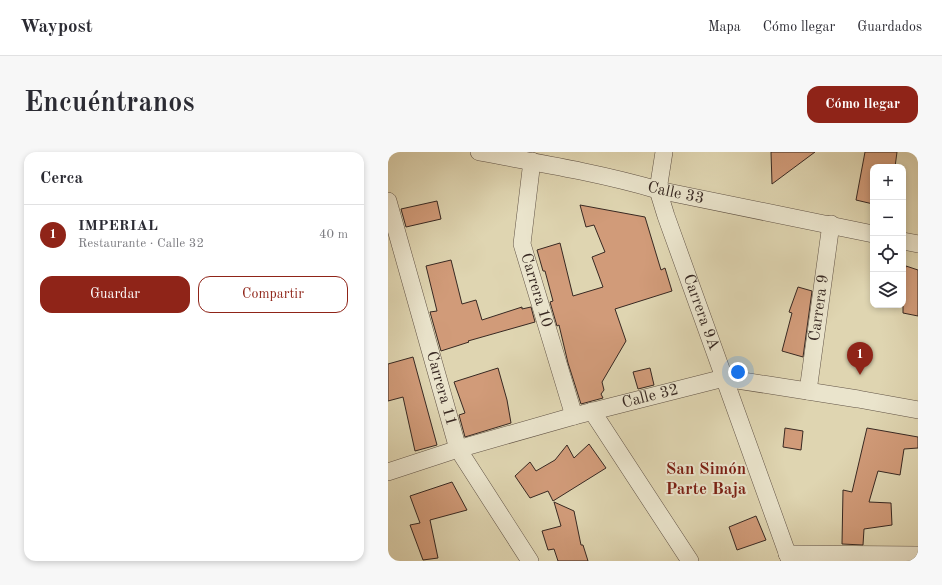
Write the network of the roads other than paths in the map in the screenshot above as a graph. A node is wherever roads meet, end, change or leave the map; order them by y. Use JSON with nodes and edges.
{"nodes":[{"id":1,"x":479,"y":152,"type":"edge"},
{"id":2,"x":664,"y":152,"type":"edge"},
{"id":3,"x":532,"y":162,"type":"junction"},
{"id":4,"x":658,"y":190,"type":"junction"},
{"id":5,"x":388,"y":201,"type":"edge"},
{"id":6,"x":831,"y":224,"type":"junction"},
{"id":7,"x":870,"y":233,"type":"edge"},
{"id":8,"x":906,"y":242,"type":"edge"},
{"id":9,"x":918,"y":244,"type":"edge"},
{"id":10,"x":724,"y":378,"type":"junction"},
{"id":11,"x":808,"y":391,"type":"junction"},
{"id":12,"x":918,"y":410,"type":"edge"},
{"id":13,"x":592,"y":411,"type":"junction"},
{"id":14,"x":574,"y":416,"type":"junction"},
{"id":15,"x":458,"y":449,"type":"junction"},
{"id":16,"x":388,"y":472,"type":"edge"},
{"id":17,"x":918,"y":555,"type":"edge"},
{"id":18,"x":789,"y":557,"type":"edge"},
{"id":19,"x":530,"y":561,"type":"edge"},
{"id":20,"x":690,"y":561,"type":"edge"}],
"edges":[{"from":1,"to":3,"type":"street","name":"Calle 33"},
{"from":2,"to":4,"type":"street","name":"Carrera 9A"},
{"from":3,"to":4,"type":"street","name":"Calle 33"},
{"from":3,"to":14,"type":"street","name":"Carrera 10"},
{"from":4,"to":6,"type":"street","name":"Calle 33"},
{"from":4,"to":10,"type":"street","name":"Carrera 9A"},
{"from":5,"to":15,"type":"street","name":"Carrera 11"},
{"from":6,"to":7,"type":"street","name":"Calle 33"},
{"from":6,"to":11,"type":"street","name":"Carrera 9"},
{"from":8,"to":9,"type":"street"},
{"from":10,"to":11,"type":"street","name":"Calle 32"},
{"from":10,"to":13,"type":"street","name":"Calle 32"},
{"from":10,"to":18,"type":"street","name":"Carrera 9A"},
{"from":11,"to":12,"type":"street","name":"Calle 32"},
{"from":13,"to":14,"type":"street","name":"Calle 32"},
{"from":13,"to":20,"type":"street"},
{"from":14,"to":15,"type":"street","name":"Calle 32"},
{"from":15,"to":16,"type":"street","name":"Calle 32"},
{"from":15,"to":19,"type":"street","name":"Carrera 11"},
{"from":17,"to":18,"type":"street"}]}
